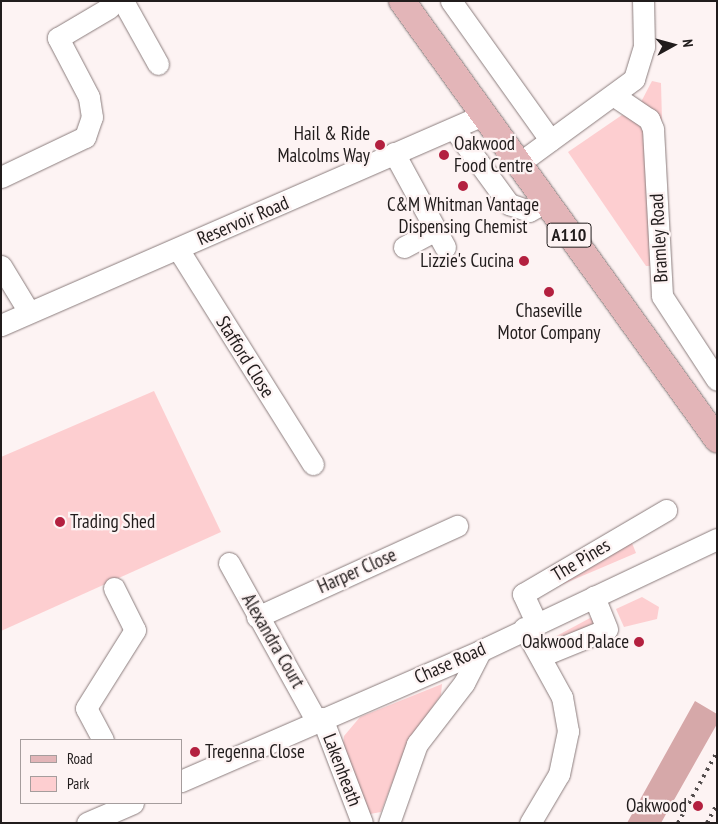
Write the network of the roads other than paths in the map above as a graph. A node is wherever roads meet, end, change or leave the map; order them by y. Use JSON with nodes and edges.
{"nodes":[{"id":1,"x":402,"y":1,"type":"edge"},
{"id":2,"x":451,"y":1,"type":"edge"},
{"id":3,"x":643,"y":1,"type":"edge"},
{"id":4,"x":115,"y":3,"type":"edge"},
{"id":5,"x":158,"y":64,"type":"dead end"},
{"id":6,"x":616,"y":97,"type":"junction"},
{"id":7,"x":483,"y":115,"type":"junction"},
{"id":8,"x":455,"y":130,"type":"junction"},
{"id":9,"x":550,"y":140,"type":"junction"},
{"id":10,"x":394,"y":153,"type":"junction"},
{"id":11,"x":518,"y":164,"type":"junction"},
{"id":12,"x":1,"y":177,"type":"edge"},
{"id":13,"x":545,"y":202,"type":"junction"},
{"id":14,"x":404,"y":248,"type":"dead end"},
{"id":15,"x":178,"y":249,"type":"junction"},
{"id":16,"x":1,"y":266,"type":"edge"},
{"id":17,"x":29,"y":312,"type":"junction"},
{"id":18,"x":1,"y":325,"type":"edge"},
{"id":19,"x":717,"y":380,"type":"edge"},
{"id":20,"x":717,"y":439,"type":"edge"},
{"id":21,"x":313,"y":464,"type":"dead end"},
{"id":22,"x":666,"y":510,"type":"dead end"},
{"id":23,"x":457,"y":526,"type":"dead end"},
{"id":24,"x":717,"y":539,"type":"edge"},
{"id":25,"x":229,"y":563,"type":"dead end"},
{"id":26,"x":114,"y":588,"type":"dead end"},
{"id":27,"x":594,"y":596,"type":"junction"},
{"id":28,"x":257,"y":617,"type":"junction"},
{"id":29,"x":530,"y":625,"type":"junction"},
{"id":30,"x":480,"y":651,"type":"junction"},
{"id":31,"x":541,"y":656,"type":"junction"},
{"id":32,"x":319,"y":719,"type":"junction"},
{"id":33,"x":102,"y":739,"type":"edge"},
{"id":34,"x":182,"y":781,"type":"edge"},
{"id":35,"x":131,"y":804,"type":"edge"},
{"id":36,"x":87,"y":823,"type":"edge"},
{"id":37,"x":362,"y":823,"type":"edge"},
{"id":38,"x":390,"y":823,"type":"edge"},
{"id":39,"x":530,"y":823,"type":"edge"}],
"edges":[{"from":1,"to":7,"type":"main road","number":"A110"},
{"from":2,"to":9,"type":"street"},
{"from":3,"to":6,"type":"street"},
{"from":4,"to":5,"type":"street"},
{"from":4,"to":12,"type":"street"},
{"from":6,"to":9,"type":"street"},
{"from":6,"to":19,"type":"street","name":"Bramley Road"},
{"from":7,"to":8,"type":"street","name":"Reservoir Road"},
{"from":7,"to":11,"type":"main road","number":"A110"},
{"from":8,"to":10,"type":"street","name":"Reservoir Road"},
{"from":8,"to":13,"type":"street"},
{"from":9,"to":11,"type":"street"},
{"from":10,"to":14,"type":"street"},
{"from":10,"to":15,"type":"street","name":"Reservoir Road"},
{"from":11,"to":13,"type":"main road","number":"A110"},
{"from":13,"to":20,"type":"main road","number":"A110"},
{"from":15,"to":17,"type":"street","name":"Reservoir Road"},
{"from":15,"to":21,"type":"street","name":"Stafford Close"},
{"from":16,"to":17,"type":"street"},
{"from":17,"to":18,"type":"street","name":"Reservoir Road"},
{"from":22,"to":29,"type":"street","name":"The Pines"},
{"from":23,"to":28,"type":"street","name":"Harper Close"},
{"from":24,"to":27,"type":"street","name":"Chase Road"},
{"from":25,"to":28,"type":"street","name":"Alexandra Court"},
{"from":26,"to":33,"type":"street"},
{"from":27,"to":29,"type":"street","name":"Chase Road"},
{"from":27,"to":31,"type":"street"},
{"from":28,"to":32,"type":"street","name":"Alexandra Court"},
{"from":29,"to":30,"type":"street","name":"Chase Road"},
{"from":29,"to":31,"type":"street"},
{"from":30,"to":32,"type":"street","name":"Chase Road"},
{"from":30,"to":38,"type":"street"},
{"from":31,"to":39,"type":"street"},
{"from":32,"to":34,"type":"street","name":"Chase Road"},
{"from":32,"to":37,"type":"street","name":"Lakenheath"},
{"from":35,"to":36,"type":"street"}]}
